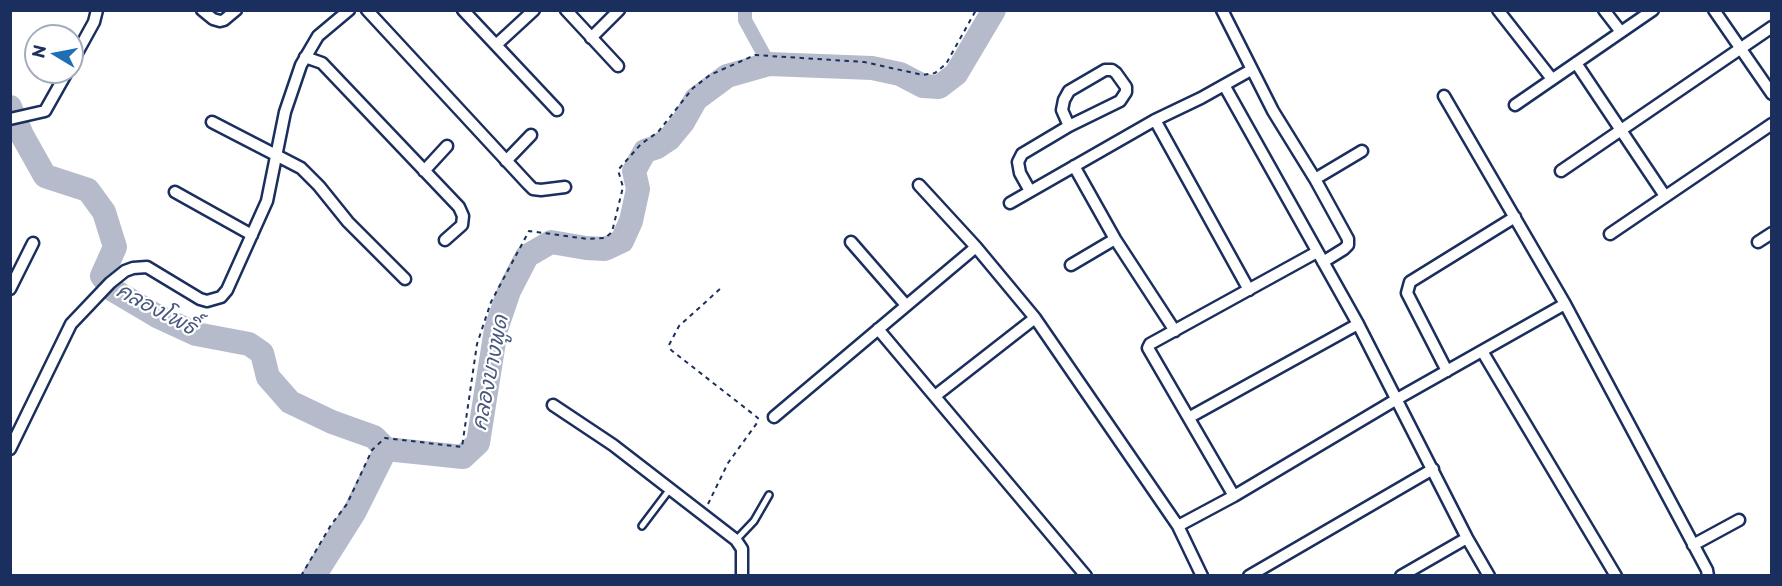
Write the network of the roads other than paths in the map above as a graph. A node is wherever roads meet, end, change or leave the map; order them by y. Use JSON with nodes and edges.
{"nodes":[{"id":1,"x":97,"y":10,"type":"edge"},
{"id":2,"x":202,"y":10,"type":"edge"},
{"id":3,"x":236,"y":10,"type":"edge"},
{"id":4,"x":349,"y":10,"type":"edge"},
{"id":5,"x":367,"y":10,"type":"edge"},
{"id":6,"x":463,"y":10,"type":"edge"},
{"id":7,"x":534,"y":10,"type":"edge"},
{"id":8,"x":566,"y":10,"type":"edge"},
{"id":9,"x":619,"y":10,"type":"edge"},
{"id":10,"x":1222,"y":10,"type":"edge"},
{"id":11,"x":1498,"y":10,"type":"edge"},
{"id":12,"x":1604,"y":10,"type":"edge"},
{"id":13,"x":1653,"y":10,"type":"edge"},
{"id":14,"x":1714,"y":10,"type":"edge"},
{"id":15,"x":1772,"y":27,"type":"edge"},
{"id":16,"x":1621,"y":32,"type":"junction"},
{"id":17,"x":591,"y":38,"type":"junction"},
{"id":18,"x":84,"y":40,"type":"edge"},
{"id":19,"x":496,"y":45,"type":"junction"},
{"id":20,"x":1740,"y":48,"type":"junction"},
{"id":21,"x":305,"y":57,"type":"junction"},
{"id":22,"x":1576,"y":63,"type":"junction"},
{"id":23,"x":618,"y":66,"type":"dead end"},
{"id":24,"x":1251,"y":70,"type":"junction"},
{"id":25,"x":1552,"y":79,"type":"junction"},
{"id":26,"x":60,"y":84,"type":"edge"},
{"id":27,"x":1224,"y":85,"type":"junction"},
{"id":28,"x":1772,"y":94,"type":"edge"},
{"id":29,"x":1443,"y":96,"type":"dead end"},
{"id":30,"x":1515,"y":105,"type":"dead end"},
{"id":31,"x":557,"y":110,"type":"dead end"},
{"id":32,"x":10,"y":119,"type":"edge"},
{"id":33,"x":1155,"y":120,"type":"junction"},
{"id":34,"x":212,"y":122,"type":"dead end"},
{"id":35,"x":1772,"y":124,"type":"edge"},
{"id":36,"x":1069,"y":126,"type":"junction"},
{"id":37,"x":1620,"y":130,"type":"junction"},
{"id":38,"x":531,"y":135,"type":"dead end"},
{"id":39,"x":447,"y":146,"type":"dead end"},
{"id":40,"x":1362,"y":151,"type":"dead end"},
{"id":41,"x":276,"y":156,"type":"junction"},
{"id":42,"x":506,"y":161,"type":"junction"},
{"id":43,"x":1074,"y":166,"type":"junction"},
{"id":44,"x":424,"y":171,"type":"junction"},
{"id":45,"x":1561,"y":171,"type":"dead end"},
{"id":46,"x":1315,"y":179,"type":"junction"},
{"id":47,"x":919,"y":185,"type":"dead end"},
{"id":48,"x":565,"y":187,"type":"dead end"},
{"id":49,"x":1030,"y":191,"type":"junction"},
{"id":50,"x":175,"y":192,"type":"dead end"},
{"id":51,"x":1665,"y":196,"type":"junction"},
{"id":52,"x":1010,"y":202,"type":"dead end"},
{"id":53,"x":1515,"y":217,"type":"junction"},
{"id":54,"x":1772,"y":233,"type":"edge"},
{"id":55,"x":1610,"y":234,"type":"dead end"},
{"id":56,"x":252,"y":235,"type":"junction"},
{"id":57,"x":1115,"y":239,"type":"junction"},
{"id":58,"x":445,"y":240,"type":"dead end"},
{"id":59,"x":851,"y":242,"type":"dead end"},
{"id":60,"x":1758,"y":242,"type":"dead end"},
{"id":61,"x":33,"y":243,"type":"dead end"},
{"id":62,"x":976,"y":247,"type":"junction"},
{"id":63,"x":1320,"y":257,"type":"junction"},
{"id":64,"x":1071,"y":265,"type":"dead end"},
{"id":65,"x":405,"y":279,"type":"dead end"},
{"id":66,"x":10,"y":289,"type":"edge"},
{"id":67,"x":1249,"y":290,"type":"junction"},
{"id":68,"x":905,"y":304,"type":"junction"},
{"id":69,"x":1565,"y":304,"type":"junction"},
{"id":70,"x":1035,"y":318,"type":"junction"},
{"id":71,"x":1358,"y":324,"type":"junction"},
{"id":72,"x":878,"y":328,"type":"junction"},
{"id":73,"x":1175,"y":331,"type":"junction"},
{"id":74,"x":1482,"y":351,"type":"junction"},
{"id":75,"x":1447,"y":371,"type":"junction"},
{"id":76,"x":935,"y":396,"type":"junction"},
{"id":77,"x":1397,"y":399,"type":"junction"},
{"id":78,"x":553,"y":405,"type":"dead end"},
{"id":79,"x":774,"y":417,"type":"dead end"},
{"id":80,"x":1190,"y":417,"type":"junction"},
{"id":81,"x":10,"y":449,"type":"edge"},
{"id":82,"x":1433,"y":469,"type":"junction"},
{"id":83,"x":670,"y":489,"type":"junction"},
{"id":84,"x":769,"y":495,"type":"dead end"},
{"id":85,"x":1234,"y":496,"type":"junction"},
{"id":86,"x":1739,"y":520,"type":"dead end"},
{"id":87,"x":642,"y":526,"type":"dead end"},
{"id":88,"x":1178,"y":526,"type":"junction"},
{"id":89,"x":1467,"y":538,"type":"junction"},
{"id":90,"x":736,"y":540,"type":"junction"},
{"id":91,"x":1693,"y":545,"type":"junction"},
{"id":92,"x":742,"y":576,"type":"edge"},
{"id":93,"x":1086,"y":576,"type":"edge"},
{"id":94,"x":1202,"y":576,"type":"edge"},
{"id":95,"x":1250,"y":576,"type":"edge"},
{"id":96,"x":1401,"y":576,"type":"edge"},
{"id":97,"x":1489,"y":576,"type":"edge"},
{"id":98,"x":1616,"y":576,"type":"edge"},
{"id":99,"x":1708,"y":576,"type":"edge"}],
"edges":[{"from":1,"to":18,"type":"street"},
{"from":2,"to":3,"type":"street"},
{"from":4,"to":21,"type":"street"},
{"from":5,"to":42,"type":"street"},
{"from":6,"to":19,"type":"street"},
{"from":7,"to":19,"type":"street"},
{"from":8,"to":17,"type":"street"},
{"from":9,"to":17,"type":"street"},
{"from":10,"to":24,"type":"street"},
{"from":11,"to":25,"type":"street"},
{"from":12,"to":16,"type":"street"},
{"from":13,"to":16,"type":"street"},
{"from":14,"to":20,"type":"street"},
{"from":15,"to":20,"type":"street"},
{"from":16,"to":22,"type":"street"},
{"from":17,"to":23,"type":"street"},
{"from":19,"to":31,"type":"street"},
{"from":20,"to":28,"type":"street"},
{"from":20,"to":37,"type":"street"},
{"from":21,"to":41,"type":"street"},
{"from":21,"to":44,"type":"street"},
{"from":22,"to":25,"type":"street"},
{"from":22,"to":37,"type":"street"},
{"from":24,"to":27,"type":"street"},
{"from":24,"to":46,"type":"street"},
{"from":25,"to":30,"type":"street"},
{"from":26,"to":32,"type":"street"},
{"from":27,"to":33,"type":"street"},
{"from":27,"to":63,"type":"street"},
{"from":29,"to":53,"type":"street"},
{"from":33,"to":43,"type":"street"},
{"from":33,"to":67,"type":"street"},
{"from":34,"to":41,"type":"street"},
{"from":35,"to":51,"type":"street"},
{"from":36,"to":36,"type":"street"},
{"from":36,"to":49,"type":"street"},
{"from":37,"to":45,"type":"street"},
{"from":37,"to":51,"type":"street"},
{"from":38,"to":42,"type":"street"},
{"from":39,"to":44,"type":"street"},
{"from":40,"to":46,"type":"street"},
{"from":41,"to":56,"type":"street"},
{"from":41,"to":65,"type":"street"},
{"from":42,"to":48,"type":"street"},
{"from":43,"to":49,"type":"street"},
{"from":43,"to":57,"type":"street"},
{"from":44,"to":58,"type":"street"},
{"from":46,"to":63,"type":"street"},
{"from":47,"to":62,"type":"street"},
{"from":49,"to":52,"type":"street"},
{"from":50,"to":56,"type":"street"},
{"from":51,"to":55,"type":"street"},
{"from":53,"to":69,"type":"street"},
{"from":53,"to":75,"type":"street"},
{"from":54,"to":60,"type":"street"},
{"from":56,"to":81,"type":"street"},
{"from":57,"to":64,"type":"street"},
{"from":57,"to":73,"type":"street"},
{"from":59,"to":68,"type":"street"},
{"from":61,"to":66,"type":"street"},
{"from":62,"to":68,"type":"street"},
{"from":62,"to":70,"type":"street"},
{"from":63,"to":67,"type":"street"},
{"from":63,"to":71,"type":"street"},
{"from":67,"to":73,"type":"street"},
{"from":68,"to":72,"type":"street"},
{"from":69,"to":74,"type":"street"},
{"from":69,"to":91,"type":"street"},
{"from":70,"to":76,"type":"street"},
{"from":70,"to":88,"type":"street"},
{"from":71,"to":77,"type":"street"},
{"from":71,"to":80,"type":"street"},
{"from":72,"to":76,"type":"street"},
{"from":72,"to":79,"type":"street"},
{"from":73,"to":80,"type":"street"},
{"from":74,"to":75,"type":"street"},
{"from":74,"to":98,"type":"street"},
{"from":75,"to":77,"type":"street"},
{"from":76,"to":93,"type":"street"},
{"from":77,"to":82,"type":"street"},
{"from":77,"to":85,"type":"street"},
{"from":78,"to":83,"type":"street"},
{"from":80,"to":85,"type":"street"},
{"from":82,"to":89,"type":"street"},
{"from":82,"to":95,"type":"street"},
{"from":83,"to":87,"type":"lane"},
{"from":83,"to":90,"type":"street"},
{"from":84,"to":90,"type":"lane"},
{"from":85,"to":88,"type":"street"},
{"from":86,"to":91,"type":"street"},
{"from":88,"to":94,"type":"street"},
{"from":89,"to":96,"type":"street"},
{"from":89,"to":97,"type":"street"},
{"from":90,"to":92,"type":"street"},
{"from":91,"to":99,"type":"street"}]}
